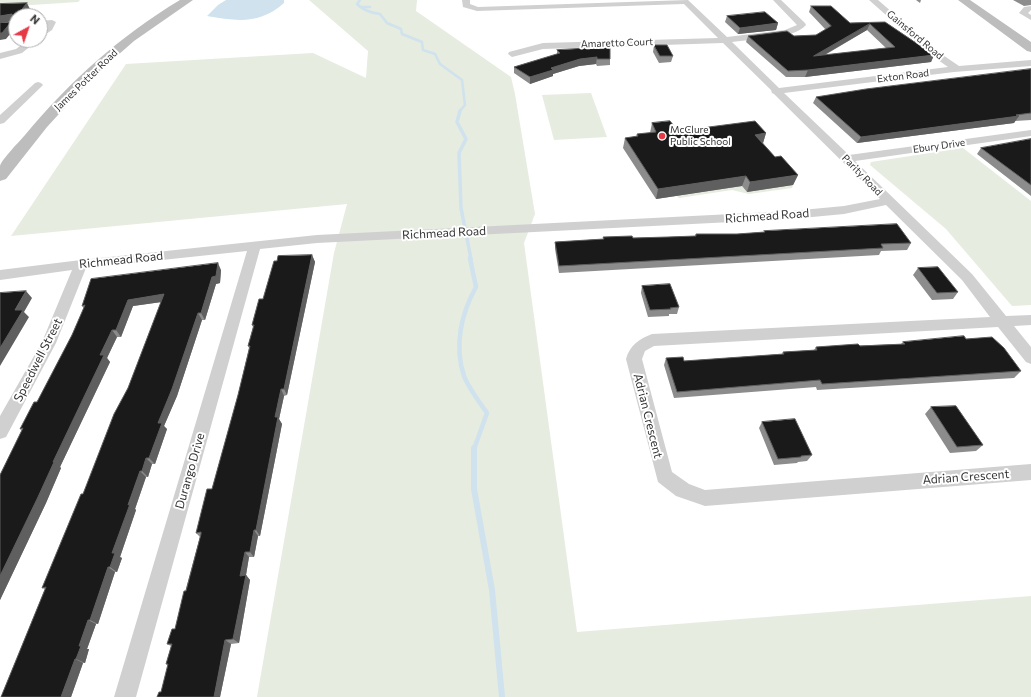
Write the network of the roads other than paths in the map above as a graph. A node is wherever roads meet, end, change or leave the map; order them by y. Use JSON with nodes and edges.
{"nodes":[{"id":1,"x":188,"y":0,"type":"edge"},
{"id":2,"x":466,"y":0,"type":"edge"},
{"id":3,"x":777,"y":0,"type":"edge"},
{"id":4,"x":873,"y":0,"type":"edge"},
{"id":5,"x":963,"y":0,"type":"edge"},
{"id":6,"x":978,"y":0,"type":"edge"},
{"id":7,"x":684,"y":1,"type":"edge"},
{"id":8,"x":1031,"y":8,"type":"edge"},
{"id":9,"x":1031,"y":18,"type":"edge"},
{"id":10,"x":48,"y":22,"type":"edge"},
{"id":11,"x":48,"y":29,"type":"edge"},
{"id":12,"x":1031,"y":36,"type":"edge"},
{"id":13,"x":724,"y":40,"type":"junction"},
{"id":14,"x":24,"y":48,"type":"edge"},
{"id":15,"x":1031,"y":48,"type":"edge"},
{"id":16,"x":512,"y":54,"type":"dead end"},
{"id":17,"x":0,"y":56,"type":"edge"},
{"id":18,"x":1031,"y":63,"type":"edge"},
{"id":19,"x":957,"y":69,"type":"junction"},
{"id":20,"x":38,"y":84,"type":"dead end"},
{"id":21,"x":775,"y":91,"type":"junction"},
{"id":22,"x":2,"y":116,"type":"edge"},
{"id":23,"x":1031,"y":133,"type":"edge"},
{"id":24,"x":848,"y":159,"type":"junction"},
{"id":25,"x":0,"y":176,"type":"edge"},
{"id":26,"x":888,"y":201,"type":"junction"},
{"id":27,"x":255,"y":245,"type":"junction"},
{"id":28,"x":81,"y":264,"type":"junction"},
{"id":29,"x":0,"y":275,"type":"edge"},
{"id":30,"x":1031,"y":320,"type":"edge"},
{"id":31,"x":1002,"y":321,"type":"junction"},
{"id":32,"x":1031,"y":358,"type":"edge"},
{"id":33,"x":0,"y":432,"type":"edge"},
{"id":34,"x":1031,"y":472,"type":"edge"},
{"id":35,"x":125,"y":697,"type":"edge"}],
"edges":[{"from":1,"to":25,"type":"main road","name":"James Potter Road"},
{"from":2,"to":7,"type":"street"},
{"from":3,"to":13,"type":"street","name":"Amaretto Court"},
{"from":4,"to":19,"type":"street","name":"Gainsford Road"},
{"from":5,"to":15,"type":"main road"},
{"from":6,"to":12,"type":"main road"},
{"from":7,"to":13,"type":"street","name":"Parity Road"},
{"from":8,"to":9,"type":"street"},
{"from":10,"to":11,"type":"street"},
{"from":13,"to":16,"type":"street","name":"Amaretto Court"},
{"from":13,"to":21,"type":"street","name":"Parity Road"},
{"from":14,"to":17,"type":"street"},
{"from":18,"to":19,"type":"street","name":"Exton Road"},
{"from":19,"to":21,"type":"street","name":"Exton Road"},
{"from":20,"to":22,"type":"street"},
{"from":21,"to":24,"type":"street","name":"Parity Road"},
{"from":23,"to":24,"type":"street","name":"Ebury Drive"},
{"from":24,"to":26,"type":"street","name":"Parity Road"},
{"from":26,"to":27,"type":"street","name":"Richmead Road"},
{"from":26,"to":31,"type":"street","name":"Parity Road"},
{"from":27,"to":28,"type":"street","name":"Richmead Road"},
{"from":27,"to":35,"type":"street","name":"Durango Drive"},
{"from":28,"to":29,"type":"street","name":"Richmead Road"},
{"from":28,"to":33,"type":"street","name":"Speedwell Street"},
{"from":30,"to":31,"type":"street","name":"Adrian Crescent"},
{"from":31,"to":32,"type":"street","name":"Parity Road"},
{"from":31,"to":34,"type":"street","name":"Adrian Crescent"}]}
